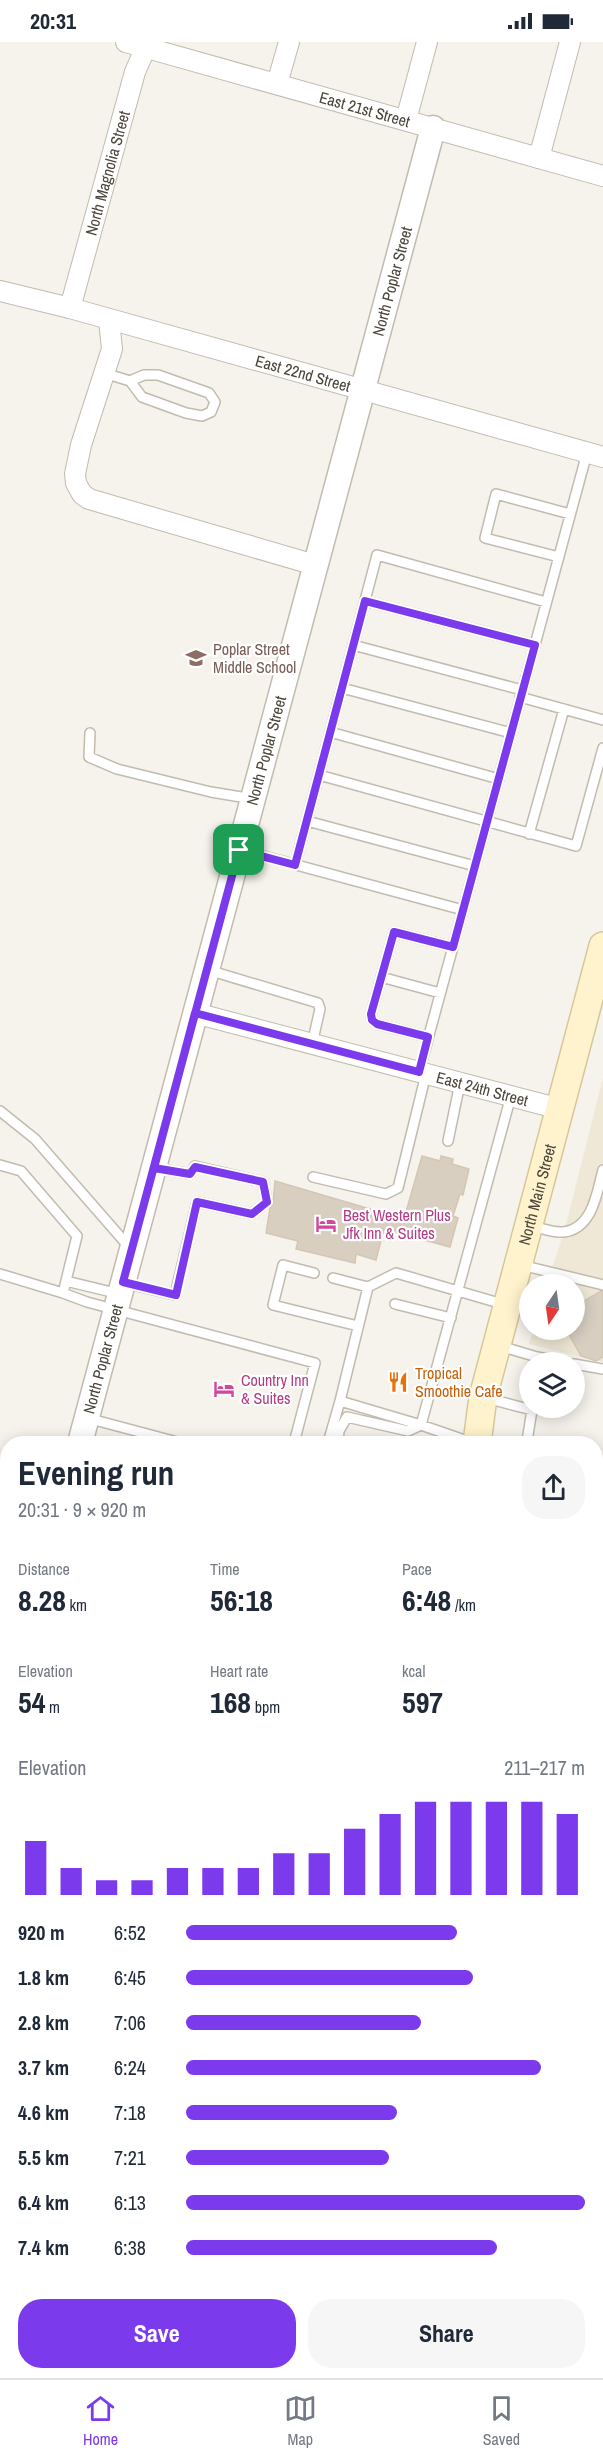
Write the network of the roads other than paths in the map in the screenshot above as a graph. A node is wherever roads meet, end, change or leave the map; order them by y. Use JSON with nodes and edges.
{"nodes":[{"id":1,"x":126,"y":42,"type":"edge"},
{"id":2,"x":289,"y":42,"type":"edge"},
{"id":3,"x":427,"y":42,"type":"edge"},
{"id":4,"x":570,"y":42,"type":"edge"},
{"id":5,"x":147,"y":45,"type":"edge"},
{"id":6,"x":277,"y":84,"type":"junction"},
{"id":7,"x":406,"y":120,"type":"junction"},
{"id":8,"x":433,"y":128,"type":"junction"},
{"id":9,"x":540,"y":158,"type":"junction"},
{"id":10,"x":603,"y":176,"type":"edge"},
{"id":11,"x":0,"y":291,"type":"edge"},
{"id":12,"x":70,"y":308,"type":"junction"},
{"id":13,"x":109,"y":320,"type":"junction"},
{"id":14,"x":104,"y":373,"type":"junction"},
{"id":15,"x":130,"y":381,"type":"junction"},
{"id":16,"x":362,"y":389,"type":"junction"},
{"id":17,"x":595,"y":455,"type":"edge"},
{"id":18,"x":570,"y":514,"type":"junction"},
{"id":19,"x":559,"y":557,"type":"junction"},
{"id":20,"x":315,"y":565,"type":"junction"},
{"id":21,"x":365,"y":601,"type":"junction"},
{"id":22,"x":546,"y":602,"type":"junction"},
{"id":23,"x":353,"y":645,"type":"junction"},
{"id":24,"x":535,"y":645,"type":"junction"},
{"id":25,"x":342,"y":688,"type":"junction"},
{"id":26,"x":521,"y":694,"type":"junction"},
{"id":27,"x":564,"y":709,"type":"junction"},
{"id":28,"x":603,"y":720,"type":"edge"},
{"id":29,"x":330,"y":732,"type":"junction"},
{"id":30,"x":90,"y":733,"type":"dead end"},
{"id":31,"x":511,"y":733,"type":"junction"},
{"id":32,"x":603,"y":748,"type":"edge"},
{"id":33,"x":319,"y":775,"type":"junction"},
{"id":34,"x":499,"y":779,"type":"junction"},
{"id":35,"x":253,"y":799,"type":"junction"},
{"id":36,"x":307,"y":822,"type":"junction"},
{"id":37,"x":487,"y":822,"type":"junction"},
{"id":38,"x":530,"y":834,"type":"junction"},
{"id":39,"x":239,"y":850,"type":"junction"},
{"id":40,"x":295,"y":865,"type":"junction"},
{"id":41,"x":475,"y":866,"type":"junction"},
{"id":42,"x":463,"y":910,"type":"junction"},
{"id":43,"x":603,"y":946,"type":"edge"},
{"id":44,"x":453,"y":947,"type":"junction"},
{"id":45,"x":207,"y":970,"type":"junction"},
{"id":46,"x":381,"y":976,"type":"junction"},
{"id":47,"x":440,"y":993,"type":"junction"},
{"id":48,"x":195,"y":1013,"type":"junction"},
{"id":49,"x":428,"y":1037,"type":"junction"},
{"id":50,"x":312,"y":1044,"type":"junction"},
{"id":51,"x":423,"y":1073,"type":"junction"},
{"id":52,"x":460,"y":1083,"type":"junction"},
{"id":53,"x":511,"y":1096,"type":"junction"},
{"id":54,"x":560,"y":1109,"type":"junction"},
{"id":55,"x":0,"y":1111,"type":"edge"},
{"id":56,"x":448,"y":1141,"type":"dead end"},
{"id":57,"x":0,"y":1165,"type":"edge"},
{"id":58,"x":154,"y":1168,"type":"junction"},
{"id":59,"x":603,"y":1170,"type":"edge"},
{"id":60,"x":313,"y":1177,"type":"dead end"},
{"id":61,"x":528,"y":1225,"type":"junction"},
{"id":62,"x":132,"y":1250,"type":"junction"},
{"id":63,"x":519,"y":1264,"type":"junction"},
{"id":64,"x":314,"y":1273,"type":"dead end"},
{"id":65,"x":0,"y":1274,"type":"edge"},
{"id":66,"x":333,"y":1278,"type":"dead end"},
{"id":67,"x":66,"y":1281,"type":"junction"},
{"id":68,"x":603,"y":1285,"type":"edge"},
{"id":69,"x":368,"y":1287,"type":"junction"},
{"id":70,"x":458,"y":1291,"type":"junction"},
{"id":71,"x":63,"y":1293,"type":"junction"},
{"id":72,"x":120,"y":1295,"type":"junction"},
{"id":73,"x":395,"y":1304,"type":"dead end"},
{"id":74,"x":508,"y":1305,"type":"junction"},
{"id":75,"x":451,"y":1318,"type":"junction"},
{"id":76,"x":358,"y":1326,"type":"junction"},
{"id":77,"x":497,"y":1346,"type":"junction"},
{"id":78,"x":522,"y":1352,"type":"edge"},
{"id":79,"x":585,"y":1366,"type":"edge"},
{"id":80,"x":603,"y":1369,"type":"edge"},
{"id":81,"x":483,"y":1397,"type":"junction"},
{"id":82,"x":340,"y":1401,"type":"junction"},
{"id":83,"x":87,"y":1418,"type":"junction"},
{"id":84,"x":421,"y":1425,"type":"junction"},
{"id":85,"x":436,"y":1432,"type":"junction"},
{"id":86,"x":82,"y":1436,"type":"edge"},
{"id":87,"x":155,"y":1436,"type":"edge"},
{"id":88,"x":296,"y":1436,"type":"edge"},
{"id":89,"x":330,"y":1436,"type":"edge"},
{"id":90,"x":339,"y":1436,"type":"edge"},
{"id":91,"x":435,"y":1436,"type":"edge"},
{"id":92,"x":449,"y":1436,"type":"edge"},
{"id":93,"x":478,"y":1436,"type":"edge"},
{"id":94,"x":530,"y":1436,"type":"edge"}],
"edges":[{"from":1,"to":5,"type":"street","name":"East 21st Street"},
{"from":2,"to":6,"type":"street"},
{"from":3,"to":7,"type":"street"},
{"from":4,"to":9,"type":"street"},
{"from":5,"to":6,"type":"street","name":"East 21st Street"},
{"from":5,"to":12,"type":"street","name":"North Magnolia Street"},
{"from":6,"to":7,"type":"street","name":"East 21st Street"},
{"from":7,"to":8,"type":"street","name":"East 21st Street"},
{"from":8,"to":9,"type":"street","name":"East 21st Street"},
{"from":8,"to":16,"type":"street","name":"North Poplar Street"},
{"from":9,"to":10,"type":"street","name":"East 21st Street"},
{"from":11,"to":12,"type":"street","name":"East 22nd Street"},
{"from":12,"to":13,"type":"street","name":"East 22nd Street"},
{"from":13,"to":14,"type":"street"},
{"from":13,"to":16,"type":"street","name":"East 22nd Street"},
{"from":14,"to":15,"type":"lane"},
{"from":14,"to":20,"type":"street"},
{"from":15,"to":15,"type":"lane"},
{"from":16,"to":17,"type":"street","name":"East 22nd Street"},
{"from":16,"to":20,"type":"street","name":"North Poplar Street"},
{"from":17,"to":18,"type":"lane"},
{"from":18,"to":19,"type":"lane"},
{"from":18,"to":19,"type":"lane"},
{"from":19,"to":22,"type":"lane"},
{"from":20,"to":35,"type":"street","name":"North Poplar Street"},
{"from":21,"to":22,"type":"lane"},
{"from":21,"to":23,"type":"lane"},
{"from":21,"to":24,"type":"lane"},
{"from":22,"to":24,"type":"lane"},
{"from":23,"to":25,"type":"lane"},
{"from":23,"to":26,"type":"lane"},
{"from":24,"to":26,"type":"lane"},
{"from":25,"to":29,"type":"lane"},
{"from":25,"to":31,"type":"lane"},
{"from":26,"to":27,"type":"lane"},
{"from":26,"to":31,"type":"lane"},
{"from":27,"to":28,"type":"lane"},
{"from":27,"to":38,"type":"lane"},
{"from":29,"to":33,"type":"lane"},
{"from":29,"to":34,"type":"lane"},
{"from":30,"to":35,"type":"lane"},
{"from":31,"to":34,"type":"lane"},
{"from":32,"to":38,"type":"lane"},
{"from":33,"to":36,"type":"lane"},
{"from":33,"to":37,"type":"lane"},
{"from":34,"to":37,"type":"lane"},
{"from":35,"to":39,"type":"street","name":"North Poplar Street"},
{"from":36,"to":40,"type":"lane"},
{"from":36,"to":41,"type":"lane"},
{"from":37,"to":38,"type":"lane"},
{"from":37,"to":41,"type":"lane"},
{"from":39,"to":40,"type":"lane"},
{"from":39,"to":45,"type":"street","name":"North Poplar Street"},
{"from":40,"to":42,"type":"lane"},
{"from":41,"to":42,"type":"lane"},
{"from":42,"to":44,"type":"lane"},
{"from":43,"to":54,"type":"main road","name":"North Main Street"},
{"from":44,"to":46,"type":"lane"},
{"from":44,"to":47,"type":"lane"},
{"from":45,"to":48,"type":"street","name":"North Poplar Street"},
{"from":45,"to":50,"type":"lane"},
{"from":46,"to":47,"type":"lane"},
{"from":46,"to":49,"type":"lane"},
{"from":47,"to":49,"type":"lane"},
{"from":48,"to":50,"type":"street","name":"East 24th Street"},
{"from":48,"to":58,"type":"street","name":"North Poplar Street"},
{"from":49,"to":51,"type":"lane"},
{"from":50,"to":51,"type":"street","name":"East 24th Street"},
{"from":51,"to":52,"type":"street","name":"East 24th Street"},
{"from":51,"to":60,"type":"lane"},
{"from":52,"to":53,"type":"street","name":"East 24th Street"},
{"from":52,"to":56,"type":"lane"},
{"from":53,"to":54,"type":"street","name":"East 24th Street"},
{"from":53,"to":70,"type":"lane"},
{"from":54,"to":61,"type":"main road","name":"North Main Street"},
{"from":55,"to":62,"type":"lane"},
{"from":57,"to":67,"type":"lane"},
{"from":58,"to":62,"type":"street","name":"North Poplar Street"},
{"from":58,"to":72,"type":"lane"},
{"from":59,"to":61,"type":"lane"},
{"from":61,"to":63,"type":"main road","name":"North Main Street"},
{"from":62,"to":72,"type":"street","name":"North Poplar Street"},
{"from":63,"to":68,"type":"lane"},
{"from":63,"to":74,"type":"main road","name":"North Main Street"},
{"from":64,"to":76,"type":"lane"},
{"from":65,"to":71,"type":"lane"},
{"from":66,"to":69,"type":"lane"},
{"from":67,"to":71,"type":"lane"},
{"from":67,"to":72,"type":"lane"},
{"from":69,"to":70,"type":"lane"},
{"from":69,"to":76,"type":"lane"},
{"from":70,"to":74,"type":"lane"},
{"from":70,"to":75,"type":"lane"},
{"from":71,"to":72,"type":"lane"},
{"from":72,"to":83,"type":"street","name":"North Poplar Street"},
{"from":72,"to":88,"type":"lane"},
{"from":73,"to":75,"type":"lane"},
{"from":74,"to":77,"type":"main road","name":"North Main Street"},
{"from":75,"to":84,"type":"lane"},
{"from":76,"to":82,"type":"lane"},
{"from":77,"to":78,"type":"lane"},
{"from":77,"to":81,"type":"main road","name":"North Main Street"},
{"from":79,"to":80,"type":"lane"},
{"from":81,"to":93,"type":"main road","name":"North Main Street"},
{"from":81,"to":94,"type":"lane"},
{"from":82,"to":84,"type":"lane"},
{"from":82,"to":89,"type":"lane"},
{"from":83,"to":86,"type":"street","name":"North Poplar Street"},
{"from":83,"to":87,"type":"lane"},
{"from":84,"to":85,"type":"lane"},
{"from":84,"to":90,"type":"lane"},
{"from":85,"to":91,"type":"lane"},
{"from":85,"to":92,"type":"lane"}]}
